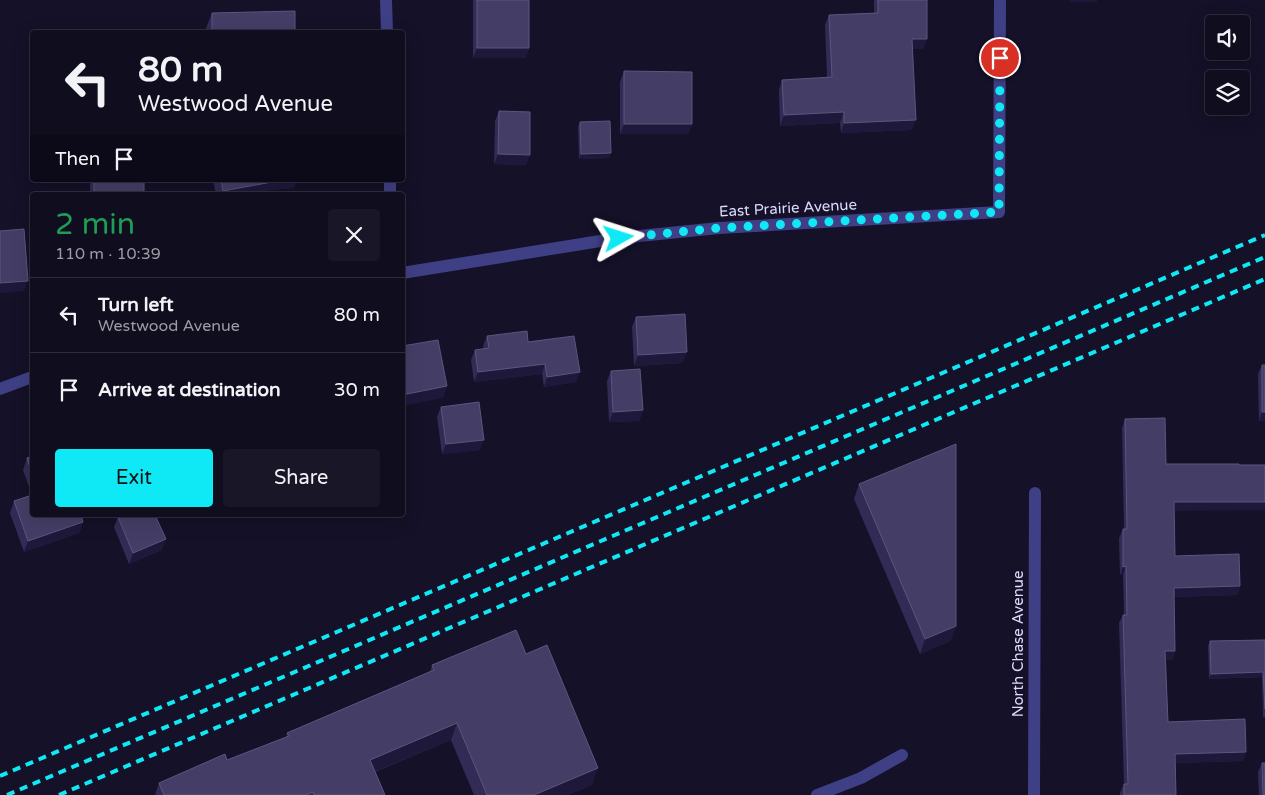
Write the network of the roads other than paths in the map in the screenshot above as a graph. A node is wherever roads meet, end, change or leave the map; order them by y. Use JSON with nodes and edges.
{"nodes":[{"id":1,"x":386,"y":0,"type":"edge"},
{"id":2,"x":1000,"y":0,"type":"edge"},
{"id":3,"x":387,"y":30,"type":"edge"},
{"id":4,"x":405,"y":273,"type":"edge"},
{"id":5,"x":30,"y":378,"type":"edge"},
{"id":6,"x":0,"y":389,"type":"edge"},
{"id":7,"x":1035,"y":493,"type":"dead end"},
{"id":8,"x":902,"y":755,"type":"dead end"},
{"id":9,"x":817,"y":795,"type":"edge"},
{"id":10,"x":1034,"y":795,"type":"edge"}],
"edges":[{"from":1,"to":3,"type":"street"},
{"from":2,"to":4,"type":"street","name":"East Prairie Avenue"},
{"from":5,"to":6,"type":"street"},
{"from":7,"to":10,"type":"street","name":"North Chase Avenue"},
{"from":8,"to":9,"type":"street"}]}
